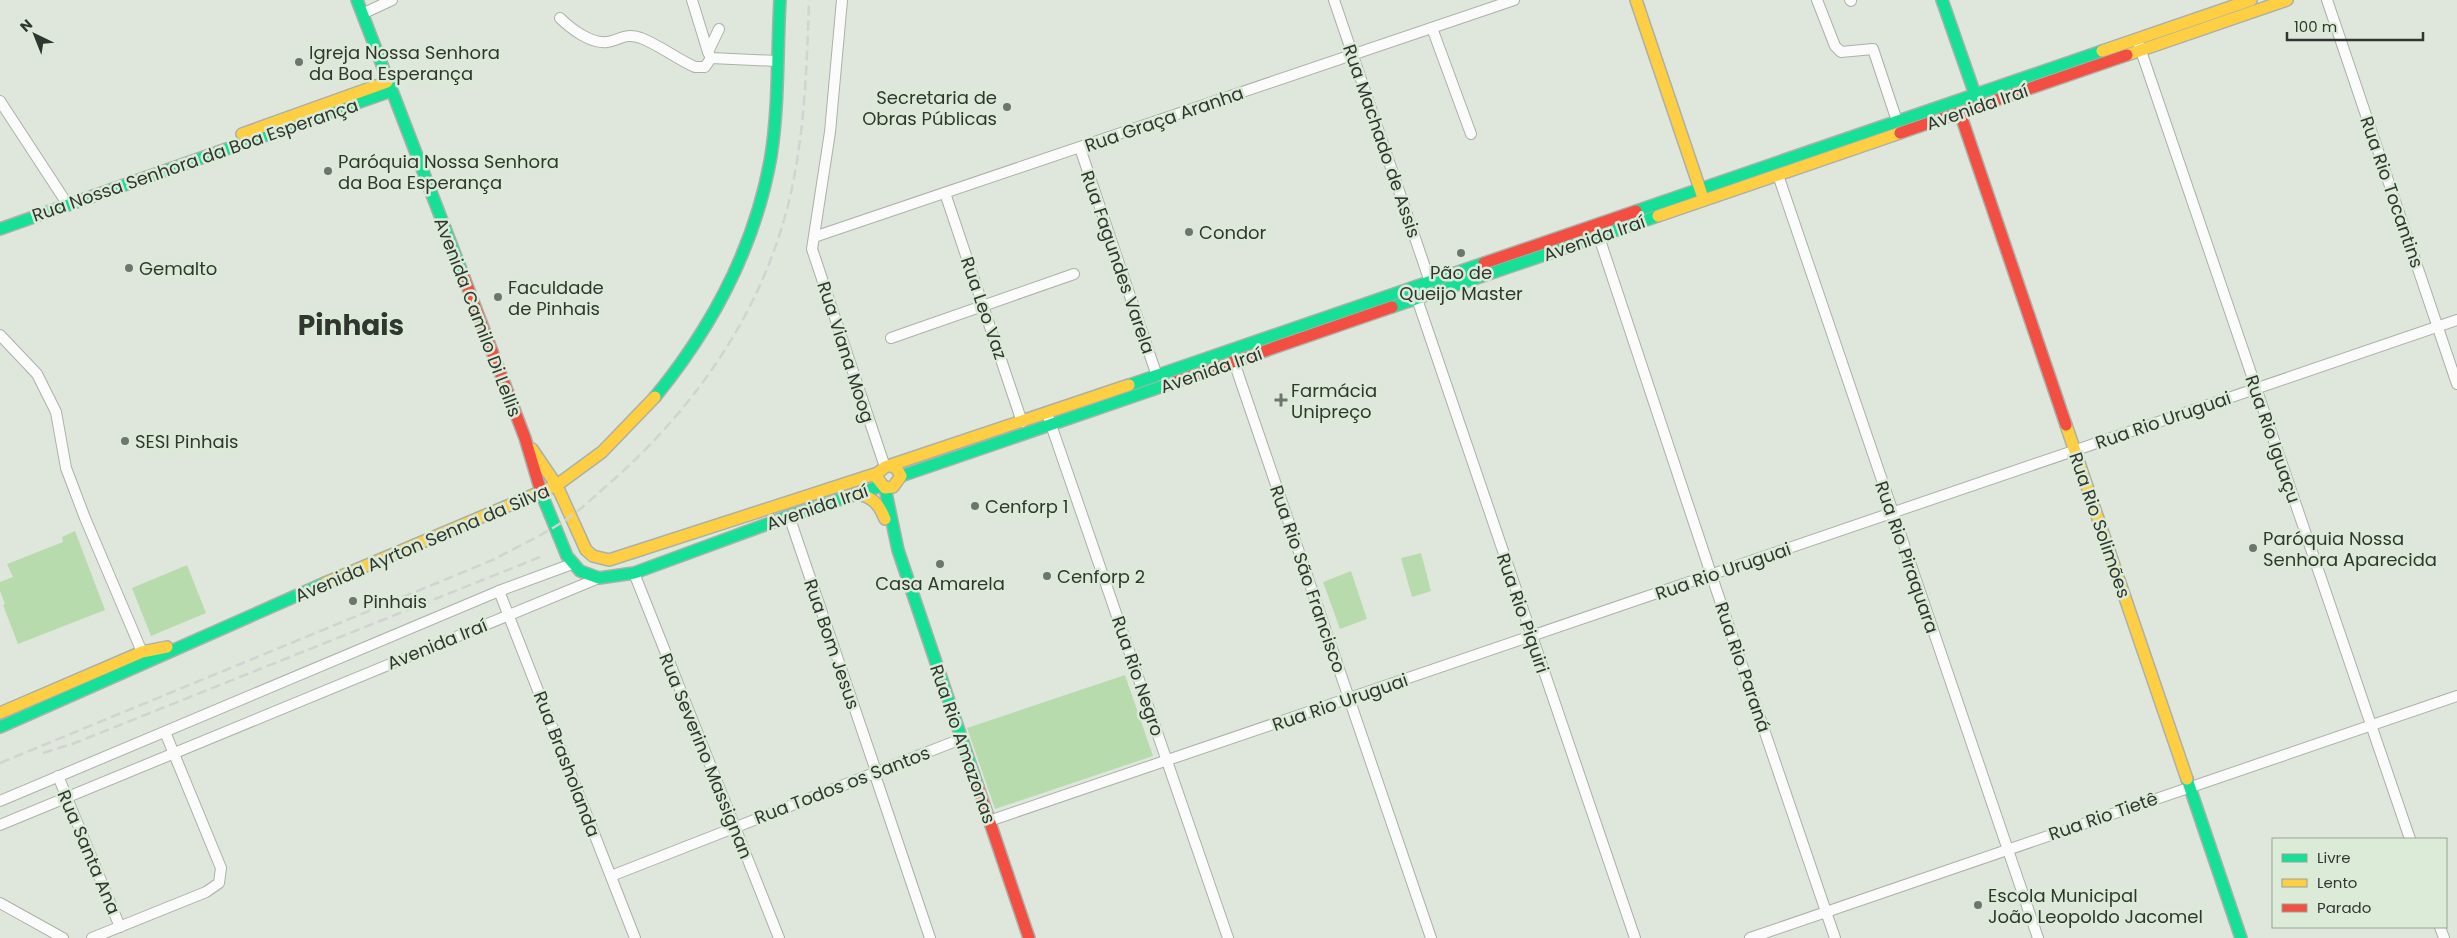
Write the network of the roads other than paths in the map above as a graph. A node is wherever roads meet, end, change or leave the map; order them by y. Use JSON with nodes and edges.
{"nodes":[{"id":1,"x":357,"y":0,"type":"edge"},
{"id":2,"x":392,"y":0,"type":"edge"},
{"id":3,"x":692,"y":0,"type":"edge"},
{"id":4,"x":780,"y":0,"type":"edge"},
{"id":5,"x":842,"y":0,"type":"edge"},
{"id":6,"x":1334,"y":0,"type":"edge"},
{"id":7,"x":1514,"y":0,"type":"edge"},
{"id":8,"x":1636,"y":0,"type":"edge"},
{"id":9,"x":1817,"y":0,"type":"edge"},
{"id":10,"x":1942,"y":0,"type":"edge"},
{"id":11,"x":2287,"y":0,"type":"edge"},
{"id":12,"x":2327,"y":0,"type":"edge"},
{"id":13,"x":2246,"y":4,"type":"edge"},
{"id":14,"x":362,"y":14,"type":"junction"},
{"id":15,"x":560,"y":18,"type":"dead end"},
{"id":16,"x":1432,"y":28,"type":"junction"},
{"id":17,"x":719,"y":29,"type":"dead end"},
{"id":18,"x":2139,"y":45,"type":"junction"},
{"id":19,"x":2111,"y":54,"type":"junction"},
{"id":20,"x":710,"y":55,"type":"junction"},
{"id":21,"x":1353,"y":55,"type":"junction"},
{"id":22,"x":776,"y":61,"type":"junction"},
{"id":23,"x":389,"y":86,"type":"junction"},
{"id":24,"x":1975,"y":95,"type":"junction"},
{"id":25,"x":0,"y":101,"type":"edge"},
{"id":26,"x":1979,"y":106,"type":"junction"},
{"id":27,"x":1960,"y":113,"type":"junction"},
{"id":28,"x":1898,"y":121,"type":"junction"},
{"id":29,"x":1471,"y":134,"type":"dead end"},
{"id":30,"x":1080,"y":148,"type":"junction"},
{"id":31,"x":1778,"y":175,"type":"junction"},
{"id":32,"x":1731,"y":185,"type":"junction"},
{"id":33,"x":945,"y":193,"type":"junction"},
{"id":34,"x":1702,"y":195,"type":"junction"},
{"id":35,"x":65,"y":202,"type":"junction"},
{"id":36,"x":0,"y":220,"type":"edge"},
{"id":37,"x":0,"y":229,"type":"edge"},
{"id":38,"x":1597,"y":231,"type":"junction"},
{"id":39,"x":814,"y":237,"type":"junction"},
{"id":40,"x":1571,"y":240,"type":"junction"},
{"id":41,"x":1074,"y":274,"type":"dead end"},
{"id":42,"x":1430,"y":282,"type":"junction"},
{"id":43,"x":1415,"y":293,"type":"junction"},
{"id":44,"x":983,"y":306,"type":"junction"},
{"id":45,"x":2457,"y":320,"type":"edge"},
{"id":46,"x":2438,"y":327,"type":"junction"},
{"id":47,"x":0,"y":336,"type":"edge"},
{"id":48,"x":891,"y":338,"type":"dead end"},
{"id":49,"x":1254,"y":349,"type":"junction"},
{"id":50,"x":1234,"y":362,"type":"junction"},
{"id":51,"x":1157,"y":376,"type":"junction"},
{"id":52,"x":2457,"y":384,"type":"edge"},
{"id":53,"x":2256,"y":388,"type":"junction"},
{"id":54,"x":1049,"y":419,"type":"junction"},
{"id":55,"x":1022,"y":422,"type":"junction"},
{"id":56,"x":525,"y":438,"type":"junction"},
{"id":57,"x":2074,"y":451,"type":"junction"},
{"id":58,"x":885,"y":469,"type":"junction"},
{"id":59,"x":899,"y":480,"type":"junction"},
{"id":60,"x":557,"y":486,"type":"junction"},
{"id":61,"x":883,"y":487,"type":"junction"},
{"id":62,"x":541,"y":494,"type":"junction"},
{"id":63,"x":856,"y":494,"type":"junction"},
{"id":64,"x":1893,"y":514,"type":"junction"},
{"id":65,"x":789,"y":516,"type":"junction"},
{"id":66,"x":586,"y":550,"type":"joint"},
{"id":67,"x":898,"y":550,"type":"junction"},
{"id":68,"x":572,"y":564,"type":"junction"},
{"id":69,"x":634,"y":573,"type":"junction"},
{"id":70,"x":1711,"y":574,"type":"junction"},
{"id":71,"x":599,"y":578,"type":"junction"},
{"id":72,"x":499,"y":591,"type":"junction"},
{"id":73,"x":508,"y":615,"type":"junction"},
{"id":74,"x":1531,"y":636,"type":"junction"},
{"id":75,"x":186,"y":643,"type":"junction"},
{"id":76,"x":142,"y":652,"type":"junction"},
{"id":77,"x":2457,"y":696,"type":"edge"},
{"id":78,"x":1349,"y":699,"type":"junction"},
{"id":79,"x":0,"y":713,"type":"edge"},
{"id":80,"x":2372,"y":726,"type":"junction"},
{"id":81,"x":0,"y":727,"type":"edge"},
{"id":82,"x":166,"y":732,"type":"junction"},
{"id":83,"x":961,"y":739,"type":"junction"},
{"id":84,"x":175,"y":754,"type":"junction"},
{"id":85,"x":1167,"y":760,"type":"junction"},
{"id":86,"x":875,"y":772,"type":"junction"},
{"id":87,"x":58,"y":776,"type":"junction"},
{"id":88,"x":2190,"y":787,"type":"junction"},
{"id":89,"x":66,"y":797,"type":"junction"},
{"id":90,"x":0,"y":801,"type":"edge"},
{"id":91,"x":989,"y":821,"type":"junction"},
{"id":92,"x":0,"y":825,"type":"edge"},
{"id":93,"x":734,"y":827,"type":"junction"},
{"id":94,"x":2410,"y":838,"type":"edge"},
{"id":95,"x":2007,"y":849,"type":"junction"},
{"id":96,"x":611,"y":876,"type":"junction"},
{"id":97,"x":0,"y":903,"type":"edge"},
{"id":98,"x":1826,"y":912,"type":"junction"},
{"id":99,"x":120,"y":927,"type":"junction"},
{"id":100,"x":63,"y":938,"type":"edge"},
{"id":101,"x":92,"y":938,"type":"edge"},
{"id":102,"x":635,"y":938,"type":"edge"},
{"id":103,"x":779,"y":938,"type":"edge"},
{"id":104,"x":930,"y":938,"type":"edge"},
{"id":105,"x":1029,"y":938,"type":"edge"},
{"id":106,"x":1228,"y":938,"type":"edge"},
{"id":107,"x":1431,"y":938,"type":"edge"},
{"id":108,"x":1635,"y":938,"type":"edge"},
{"id":109,"x":1750,"y":938,"type":"edge"},
{"id":110,"x":1835,"y":938,"type":"edge"},
{"id":111,"x":2038,"y":938,"type":"edge"},
{"id":112,"x":2241,"y":938,"type":"edge"}],
"edges":[{"from":1,"to":14,"type":"main road","name":"Avenida Camilo Di Lellis"},
{"from":2,"to":14,"type":"street"},
{"from":3,"to":20,"type":"street"},
{"from":4,"to":22,"type":"main road","name":"Avenida Ayrton Senna da Silva"},
{"from":5,"to":39,"type":"street","name":"Rua Viana Moog"},
{"from":6,"to":21,"type":"street","name":"Rua Machado de Assis"},
{"from":7,"to":16,"type":"street","name":"Rua Graça Aranha"},
{"from":8,"to":34,"type":"main road"},
{"from":9,"to":28,"type":"street"},
{"from":10,"to":24,"type":"main road"},
{"from":11,"to":13,"type":"main road","name":"Avenida Iraí"},
{"from":12,"to":46,"type":"street","name":"Rua Rio Tocantins"},
{"from":13,"to":18,"type":"main road","name":"Avenida Iraí"},
{"from":14,"to":23,"type":"main road","name":"Avenida Camilo Di Lellis"},
{"from":15,"to":20,"type":"street"},
{"from":16,"to":21,"type":"street","name":"Rua Graça Aranha"},
{"from":16,"to":29,"type":"street"},
{"from":17,"to":20,"type":"street"},
{"from":18,"to":19,"type":"main road","name":"Avenida Iraí"},
{"from":18,"to":53,"type":"street","name":"Rua Rio Iguaçu"},
{"from":19,"to":24,"type":"main road","name":"Avenida Iraí"},
{"from":19,"to":26,"type":"main road","name":"Avenida Iraí"},
{"from":20,"to":22,"type":"street"},
{"from":21,"to":30,"type":"street","name":"Rua Graça Aranha"},
{"from":21,"to":42,"type":"street","name":"Rua Machado de Assis"},
{"from":22,"to":60,"type":"main road","name":"Avenida Ayrton Senna da Silva"},
{"from":23,"to":35,"type":"main road","name":"Rua Nossa Senhora da Boa Esperança"},
{"from":23,"to":56,"type":"main road","name":"Avenida Camilo Di Lellis"},
{"from":24,"to":26,"type":"main road"},
{"from":24,"to":28,"type":"main road","name":"Avenida Iraí"},
{"from":25,"to":35,"type":"street"},
{"from":26,"to":27,"type":"main road","name":"Avenida Iraí"},
{"from":27,"to":31,"type":"main road","name":"Avenida Iraí"},
{"from":27,"to":57,"type":"main road","name":"Rua Rio Solimões"},
{"from":28,"to":32,"type":"main road","name":"Avenida Iraí"},
{"from":30,"to":33,"type":"street","name":"Rua Graça Aranha"},
{"from":30,"to":51,"type":"street","name":"Rua Fagundes Varela"},
{"from":31,"to":32,"type":"main road","name":"Avenida Iraí"},
{"from":31,"to":64,"type":"street","name":"Rua Rio Piraquara"},
{"from":32,"to":34,"type":"main road","name":"Avenida Iraí"},
{"from":33,"to":39,"type":"street","name":"Rua Graça Aranha"},
{"from":33,"to":44,"type":"street","name":"Rua Leo Vaz"},
{"from":34,"to":38,"type":"main road","name":"Avenida Iraí"},
{"from":35,"to":36,"type":"main road","name":"Rua Nossa Senhora da Boa Esperança"},
{"from":35,"to":37,"type":"main road","name":"Rua Nossa Senhora da Boa Esperança"},
{"from":38,"to":40,"type":"main road","name":"Avenida Iraí"},
{"from":38,"to":70,"type":"street","name":"Rua Rio Paraná"},
{"from":39,"to":58,"type":"street","name":"Rua Viana Moog"},
{"from":40,"to":42,"type":"main road","name":"Avenida Iraí"},
{"from":40,"to":43,"type":"main road","name":"Avenida Iraí"},
{"from":41,"to":44,"type":"street"},
{"from":42,"to":43,"type":"main road","name":"Avenida Iraí"},
{"from":43,"to":49,"type":"main road","name":"Avenida Iraí"},
{"from":43,"to":74,"type":"street","name":"Rua Rio Piquiri"},
{"from":44,"to":48,"type":"street"},
{"from":44,"to":55,"type":"street","name":"Rua Leo Vaz"},
{"from":45,"to":46,"type":"street","name":"Rua Rio Uruguai"},
{"from":46,"to":52,"type":"street","name":"Rua Rio Tocantins"},
{"from":46,"to":53,"type":"street","name":"Rua Rio Uruguai"},
{"from":47,"to":76,"type":"street"},
{"from":49,"to":50,"type":"main road","name":"Avenida Iraí"},
{"from":49,"to":51,"type":"main road","name":"Avenida Iraí"},
{"from":50,"to":54,"type":"main road","name":"Avenida Iraí"},
{"from":50,"to":78,"type":"street","name":"Rua Rio São Francisco"},
{"from":51,"to":54,"type":"main road","name":"Avenida Iraí"},
{"from":53,"to":57,"type":"street","name":"Rua Rio Uruguai"},
{"from":53,"to":80,"type":"street","name":"Rua Rio Iguaçu"},
{"from":54,"to":55,"type":"main road","name":"Avenida Iraí"},
{"from":54,"to":59,"type":"main road","name":"Avenida Iraí"},
{"from":54,"to":85,"type":"street","name":"Rua Rio Negro"},
{"from":55,"to":58,"type":"main road","name":"Avenida Iraí"},
{"from":56,"to":60,"type":"main road","name":"Avenida Camilo Di Lellis"},
{"from":56,"to":62,"type":"main road","name":"Avenida Camilo Di Lellis"},
{"from":57,"to":64,"type":"street","name":"Rua Rio Uruguai"},
{"from":57,"to":88,"type":"main road","name":"Rua Rio Solimões"},
{"from":58,"to":59,"type":"main road"},
{"from":58,"to":61,"type":"main road","name":"Rua Rio Amazonas"},
{"from":58,"to":66,"type":"main road","name":"Avenida Iraí"},
{"from":59,"to":61,"type":"main road","name":"Avenida Iraí"},
{"from":59,"to":67,"type":"main road","name":"Rua Rio Amazonas"},
{"from":60,"to":62,"type":"main road","name":"Avenida Ayrton Senna da Silva"},
{"from":60,"to":66,"type":"main road","name":"Avenida Camilo Di Lellis"},
{"from":61,"to":63,"type":"main road","name":"Avenida Iraí"},
{"from":61,"to":67,"type":"main road","name":"Rua Rio Amazonas"},
{"from":62,"to":68,"type":"main road","name":"Avenida Camilo Di Lellis"},
{"from":62,"to":75,"type":"main road","name":"Avenida Ayrton Senna da Silva"},
{"from":63,"to":65,"type":"main road","name":"Avenida Iraí"},
{"from":63,"to":67,"type":"main road"},
{"from":64,"to":70,"type":"street","name":"Rua Rio Uruguai"},
{"from":64,"to":95,"type":"street","name":"Rua Rio Piraquara"},
{"from":65,"to":69,"type":"main road","name":"Avenida Iraí"},
{"from":65,"to":86,"type":"street","name":"Rua Bom Jesus"},
{"from":67,"to":83,"type":"main road","name":"Rua Rio Amazonas"},
{"from":68,"to":71,"type":"main road"},
{"from":68,"to":72,"type":"street","name":"Avenida Iraí"},
{"from":69,"to":71,"type":"main road","name":"Avenida Iraí"},
{"from":69,"to":93,"type":"street","name":"Rua Severino Massignan"},
{"from":70,"to":74,"type":"street","name":"Rua Rio Uruguai"},
{"from":70,"to":98,"type":"street","name":"Rua Rio Paraná"},
{"from":71,"to":73,"type":"street","name":"Avenida Iraí"},
{"from":72,"to":73,"type":"street","name":"Rua Brasholanda"},
{"from":72,"to":82,"type":"street","name":"Avenida Iraí"},
{"from":73,"to":84,"type":"street","name":"Avenida Iraí"},
{"from":73,"to":96,"type":"street","name":"Rua Brasholanda"},
{"from":74,"to":78,"type":"street","name":"Rua Rio Uruguai"},
{"from":74,"to":108,"type":"street","name":"Rua Rio Piquiri"},
{"from":75,"to":76,"type":"main road","name":"Avenida Ayrton Senna da Silva"},
{"from":75,"to":81,"type":"main road","name":"Avenida Ayrton Senna da Silva"},
{"from":76,"to":79,"type":"main road","name":"Avenida Ayrton Senna da Silva"},
{"from":77,"to":80,"type":"street","name":"Rua Rio Tietê"},
{"from":78,"to":85,"type":"street","name":"Rua Rio Uruguai"},
{"from":78,"to":107,"type":"street","name":"Rua Rio São Francisco"},
{"from":80,"to":88,"type":"street","name":"Rua Rio Tietê"},
{"from":80,"to":94,"type":"street","name":"Rua Rio Iguaçu"},
{"from":82,"to":84,"type":"street"},
{"from":82,"to":87,"type":"street","name":"Avenida Iraí"},
{"from":83,"to":86,"type":"street","name":"Rua Todos os Santos"},
{"from":83,"to":91,"type":"main road","name":"Rua Rio Amazonas"},
{"from":84,"to":89,"type":"street","name":"Avenida Iraí"},
{"from":84,"to":99,"type":"street"},
{"from":85,"to":91,"type":"street","name":"Rua Rio Uruguai"},
{"from":85,"to":106,"type":"street","name":"Rua Rio Negro"},
{"from":86,"to":93,"type":"street","name":"Rua Todos os Santos"},
{"from":86,"to":104,"type":"street","name":"Rua Bom Jesus"},
{"from":87,"to":89,"type":"street","name":"Rua Santa Ana"},
{"from":87,"to":90,"type":"street","name":"Avenida Iraí"},
{"from":88,"to":95,"type":"street","name":"Rua Rio Tietê"},
{"from":88,"to":112,"type":"main road","name":"Rua Rio Solimões"},
{"from":89,"to":92,"type":"street","name":"Avenida Iraí"},
{"from":89,"to":99,"type":"street","name":"Rua Santa Ana"},
{"from":91,"to":105,"type":"main road","name":"Rua Rio Amazonas"},
{"from":93,"to":96,"type":"street","name":"Rua Todos os Santos"},
{"from":93,"to":103,"type":"street","name":"Rua Severino Massignan"},
{"from":95,"to":98,"type":"street","name":"Rua Rio Tietê"},
{"from":95,"to":111,"type":"street","name":"Rua Rio Piraquara"},
{"from":96,"to":102,"type":"street","name":"Rua Brasholanda"},
{"from":97,"to":100,"type":"street"},
{"from":98,"to":109,"type":"street","name":"Rua Rio Tietê"},
{"from":98,"to":110,"type":"street","name":"Rua Rio Paraná"},
{"from":99,"to":101,"type":"street"}]}
